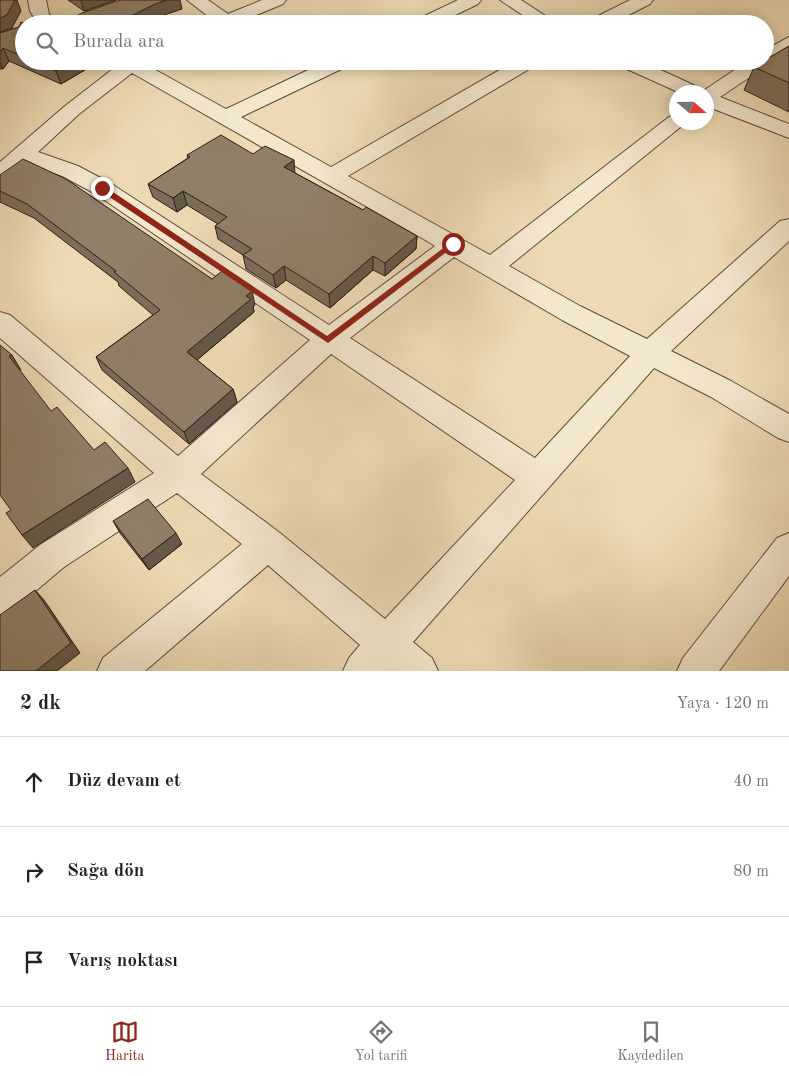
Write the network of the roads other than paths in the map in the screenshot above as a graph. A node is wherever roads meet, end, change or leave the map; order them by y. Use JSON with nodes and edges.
{"nodes":[{"id":1,"x":37,"y":0,"type":"edge"},
{"id":2,"x":196,"y":0,"type":"edge"},
{"id":3,"x":277,"y":0,"type":"edge"},
{"id":4,"x":472,"y":0,"type":"edge"},
{"id":5,"x":509,"y":0,"type":"edge"},
{"id":6,"x":644,"y":0,"type":"edge"},
{"id":7,"x":40,"y":15,"type":"edge"},
{"id":8,"x":214,"y":15,"type":"edge"},
{"id":9,"x":240,"y":15,"type":"edge"},
{"id":10,"x":441,"y":15,"type":"edge"},
{"id":11,"x":534,"y":15,"type":"edge"},
{"id":12,"x":614,"y":15,"type":"edge"},
{"id":13,"x":789,"y":43,"type":"edge"},
{"id":14,"x":774,"y":53,"type":"edge"},
{"id":15,"x":120,"y":70,"type":"edge"},
{"id":16,"x":144,"y":70,"type":"edge"},
{"id":17,"x":324,"y":70,"type":"edge"},
{"id":18,"x":514,"y":70,"type":"edge"},
{"id":19,"x":644,"y":70,"type":"edge"},
{"id":20,"x":748,"y":70,"type":"edge"},
{"id":21,"x":677,"y":85,"type":"edge"},
{"id":22,"x":714,"y":93,"type":"edge"},
{"id":23,"x":714,"y":101,"type":"edge"},
{"id":24,"x":225,"y":117,"type":"junction"},
{"id":25,"x":669,"y":127,"type":"edge"},
{"id":26,"x":789,"y":132,"type":"edge"},
{"id":27,"x":23,"y":154,"type":"junction"},
{"id":28,"x":0,"y":174,"type":"edge"},
{"id":29,"x":332,"y":176,"type":"junction"},
{"id":30,"x":789,"y":227,"type":"edge"},
{"id":31,"x":453,"y":244,"type":"junction"},
{"id":32,"x":491,"y":267,"type":"junction"},
{"id":33,"x":0,"y":322,"type":"edge"},
{"id":34,"x":328,"y":340,"type":"junction"},
{"id":35,"x":650,"y":353,"type":"junction"},
{"id":36,"x":789,"y":429,"type":"edge"},
{"id":37,"x":178,"y":475,"type":"junction"},
{"id":38,"x":537,"y":477,"type":"junction"},
{"id":39,"x":268,"y":544,"type":"junction"},
{"id":40,"x":789,"y":549,"type":"edge"},
{"id":41,"x":0,"y":599,"type":"edge"},
{"id":42,"x":386,"y":642,"type":"junction"},
{"id":43,"x":116,"y":671,"type":"edge"},
{"id":44,"x":362,"y":671,"type":"edge"},
{"id":45,"x":419,"y":671,"type":"edge"},
{"id":46,"x":696,"y":671,"type":"edge"}],
"edges":[{"from":1,"to":7,"type":"street"},
{"from":2,"to":8,"type":"street"},
{"from":3,"to":9,"type":"street"},
{"from":4,"to":10,"type":"street"},
{"from":5,"to":11,"type":"street"},
{"from":6,"to":12,"type":"street"},
{"from":13,"to":14,"type":"street"},
{"from":15,"to":27,"type":"street"},
{"from":16,"to":24,"type":"street"},
{"from":17,"to":24,"type":"street"},
{"from":18,"to":29,"type":"street"},
{"from":19,"to":21,"type":"street"},
{"from":20,"to":22,"type":"street"},
{"from":23,"to":26,"type":"street"},
{"from":24,"to":29,"type":"street"},
{"from":25,"to":32,"type":"street"},
{"from":27,"to":28,"type":"street"},
{"from":27,"to":34,"type":"street"},
{"from":29,"to":31,"type":"street"},
{"from":30,"to":35,"type":"street"},
{"from":31,"to":32,"type":"street"},
{"from":31,"to":34,"type":"street"},
{"from":32,"to":35,"type":"street"},
{"from":33,"to":37,"type":"street"},
{"from":34,"to":37,"type":"street"},
{"from":34,"to":38,"type":"street"},
{"from":35,"to":36,"type":"street"},
{"from":35,"to":38,"type":"street"},
{"from":37,"to":39,"type":"street"},
{"from":37,"to":41,"type":"street"},
{"from":38,"to":42,"type":"street"},
{"from":39,"to":42,"type":"street"},
{"from":39,"to":43,"type":"street"},
{"from":40,"to":46,"type":"street"},
{"from":42,"to":44,"type":"street"},
{"from":42,"to":45,"type":"street"}]}
